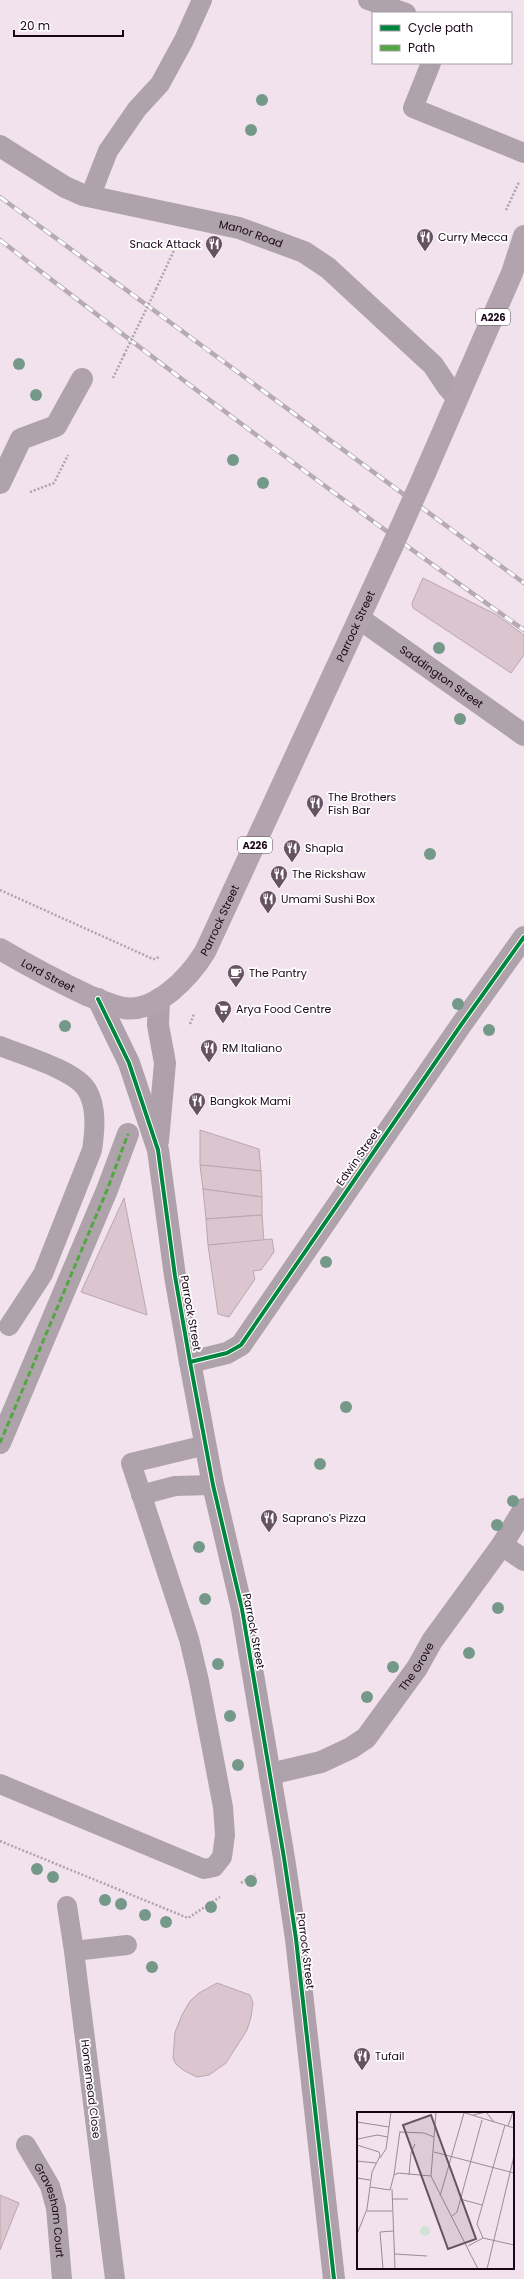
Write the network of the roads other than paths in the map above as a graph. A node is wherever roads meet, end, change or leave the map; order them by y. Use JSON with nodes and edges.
{"nodes":[{"id":1,"x":202,"y":0,"type":"edge"},
{"id":2,"x":368,"y":0,"type":"edge"},
{"id":3,"x":403,"y":12,"type":"edge"},
{"id":4,"x":431,"y":64,"type":"edge"},
{"id":5,"x":0,"y":146,"type":"edge"},
{"id":6,"x":524,"y":153,"type":"edge"},
{"id":7,"x":90,"y":197,"type":"junction"},
{"id":8,"x":524,"y":236,"type":"edge"},
{"id":9,"x":82,"y":379,"type":"dead end"},
{"id":10,"x":457,"y":397,"type":"junction"},
{"id":11,"x":0,"y":483,"type":"edge"},
{"id":12,"x":360,"y":619,"type":"junction"},
{"id":13,"x":524,"y":735,"type":"edge"},
{"id":14,"x":524,"y":937,"type":"edge"},
{"id":15,"x":0,"y":949,"type":"edge"},
{"id":16,"x":98,"y":999,"type":"junction"},
{"id":17,"x":159,"y":999,"type":"junction"},
{"id":18,"x":0,"y":1046,"type":"edge"},
{"id":19,"x":128,"y":1134,"type":"dead end"},
{"id":20,"x":158,"y":1150,"type":"junction"},
{"id":21,"x":9,"y":1326,"type":"dead end"},
{"id":22,"x":190,"y":1362,"type":"junction"},
{"id":23,"x":0,"y":1443,"type":"edge"},
{"id":24,"x":206,"y":1445,"type":"junction"},
{"id":25,"x":214,"y":1485,"type":"junction"},
{"id":26,"x":141,"y":1495,"type":"junction"},
{"id":27,"x":524,"y":1510,"type":"edge"},
{"id":28,"x":502,"y":1545,"type":"junction"},
{"id":29,"x":524,"y":1560,"type":"edge"},
{"id":30,"x":270,"y":1774,"type":"junction"},
{"id":31,"x":0,"y":1784,"type":"edge"},
{"id":32,"x":67,"y":1906,"type":"dead end"},
{"id":33,"x":127,"y":1945,"type":"dead end"},
{"id":34,"x":74,"y":1951,"type":"junction"},
{"id":35,"x":26,"y":2145,"type":"dead end"},
{"id":36,"x":62,"y":2279,"type":"edge"},
{"id":37,"x":115,"y":2279,"type":"edge"},
{"id":38,"x":334,"y":2279,"type":"edge"}],
"edges":[{"from":1,"to":7,"type":"lane"},
{"from":2,"to":3,"type":"lane"},
{"from":4,"to":6,"type":"lane"},
{"from":5,"to":7,"type":"street","name":"Manor Road"},
{"from":7,"to":10,"type":"street","name":"Manor Road"},
{"from":8,"to":10,"type":"main road","name":"Parrock Street","number":"A226"},
{"from":9,"to":11,"type":"street"},
{"from":10,"to":12,"type":"main road","name":"Parrock Street","number":"A226","bridge":true},
{"from":12,"to":13,"type":"street","name":"Saddington Street"},
{"from":12,"to":17,"type":"main road","name":"Parrock Street","number":"A226"},
{"from":14,"to":22,"type":"street","name":"Edwin Street"},
{"from":15,"to":16,"type":"main road","name":"Lord Street","number":"A226"},
{"from":16,"to":17,"type":"main road","name":"Parrock Street","number":"A226"},
{"from":16,"to":20,"type":"street","name":"Parrock Street"},
{"from":17,"to":20,"type":"street","name":"Parrock Street"},
{"from":18,"to":21,"type":"lane"},
{"from":19,"to":23,"type":"street"},
{"from":20,"to":22,"type":"street","name":"Parrock Street"},
{"from":22,"to":24,"type":"street","name":"Parrock Street"},
{"from":24,"to":25,"type":"street","name":"Parrock Street"},
{"from":24,"to":26,"type":"lane"},
{"from":25,"to":26,"type":"lane"},
{"from":25,"to":30,"type":"street","name":"Parrock Street"},
{"from":26,"to":31,"type":"lane"},
{"from":27,"to":28,"type":"street","name":"The Grove"},
{"from":28,"to":29,"type":"street"},
{"from":28,"to":30,"type":"street","name":"The Grove"},
{"from":30,"to":38,"type":"street","name":"Parrock Street"},
{"from":32,"to":34,"type":"lane","name":"Homemead Close"},
{"from":33,"to":34,"type":"lane"},
{"from":34,"to":37,"type":"lane","name":"Homemead Close"},
{"from":35,"to":36,"type":"lane","name":"Gravesham Court"}]}
